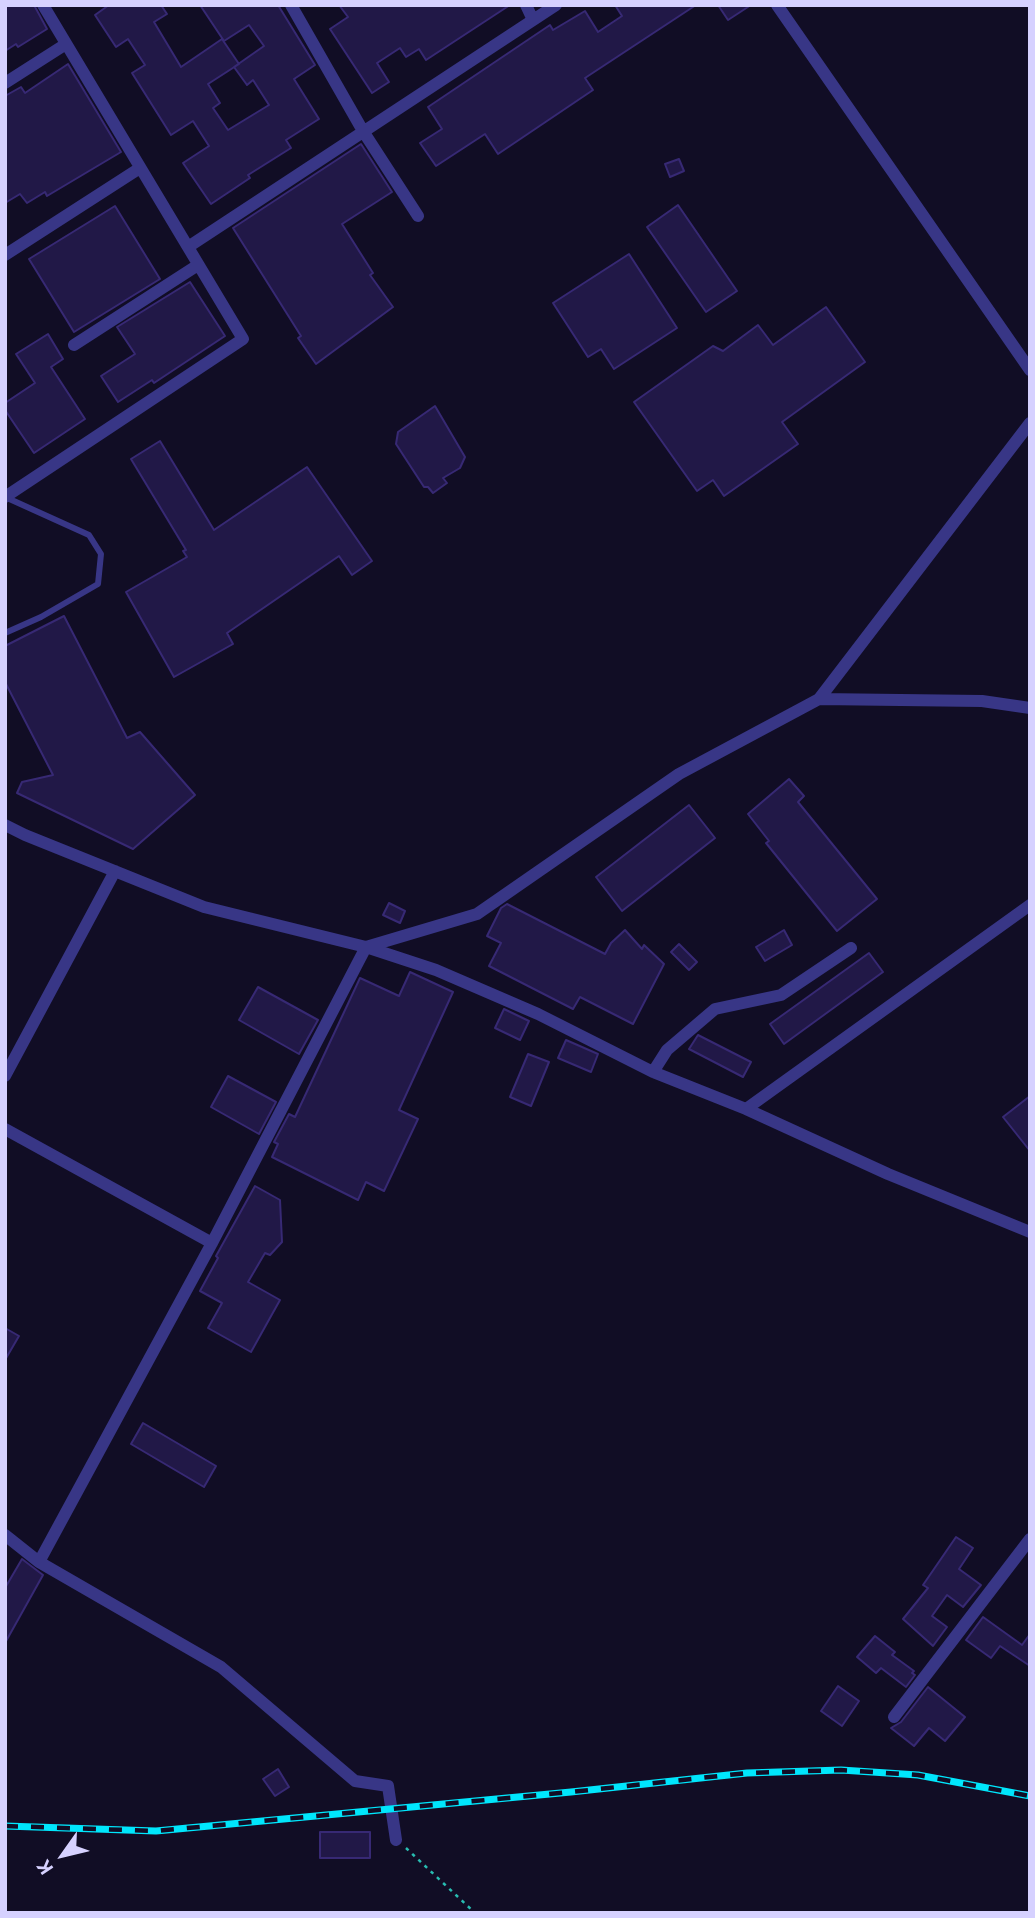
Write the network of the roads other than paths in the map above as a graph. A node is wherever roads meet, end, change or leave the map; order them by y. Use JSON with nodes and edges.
{"nodes":[{"id":1,"x":43,"y":5,"type":"edge"},
{"id":2,"x":291,"y":5,"type":"edge"},
{"id":3,"x":526,"y":5,"type":"edge"},
{"id":4,"x":555,"y":5,"type":"edge"},
{"id":5,"x":777,"y":5,"type":"edge"},
{"id":6,"x":533,"y":20,"type":"junction"},
{"id":7,"x":66,"y":44,"type":"junction"},
{"id":8,"x":5,"y":83,"type":"edge"},
{"id":9,"x":363,"y":131,"type":"junction"},
{"id":10,"x":140,"y":168,"type":"junction"},
{"id":11,"x":418,"y":216,"type":"dead end"},
{"id":12,"x":188,"y":247,"type":"junction"},
{"id":13,"x":5,"y":255,"type":"edge"},
{"id":14,"x":198,"y":265,"type":"junction"},
{"id":15,"x":74,"y":345,"type":"dead end"},
{"id":16,"x":1030,"y":370,"type":"edge"},
{"id":17,"x":1030,"y":423,"type":"edge"},
{"id":18,"x":5,"y":497,"type":"edge"},
{"id":19,"x":5,"y":633,"type":"edge"},
{"id":20,"x":819,"y":699,"type":"junction"},
{"id":21,"x":1030,"y":708,"type":"edge"},
{"id":22,"x":5,"y":825,"type":"edge"},
{"id":23,"x":114,"y":871,"type":"junction"},
{"id":24,"x":1030,"y":905,"type":"edge"},
{"id":25,"x":366,"y":947,"type":"junction"},
{"id":26,"x":851,"y":948,"type":"dead end"},
{"id":27,"x":653,"y":1072,"type":"junction"},
{"id":28,"x":5,"y":1076,"type":"edge"},
{"id":29,"x":746,"y":1109,"type":"junction"},
{"id":30,"x":5,"y":1129,"type":"edge"},
{"id":31,"x":1030,"y":1232,"type":"edge"},
{"id":32,"x":212,"y":1244,"type":"junction"},
{"id":33,"x":5,"y":1535,"type":"edge"},
{"id":34,"x":1030,"y":1539,"type":"edge"},
{"id":35,"x":39,"y":1562,"type":"junction"},
{"id":36,"x":894,"y":1717,"type":"dead end"},
{"id":37,"x":396,"y":1840,"type":"road end"}],
"edges":[{"from":1,"to":7,"type":"street"},
{"from":2,"to":9,"type":"street"},
{"from":3,"to":6,"type":"street"},
{"from":4,"to":6,"type":"street"},
{"from":5,"to":16,"type":"street"},
{"from":6,"to":9,"type":"street"},
{"from":7,"to":8,"type":"street"},
{"from":7,"to":10,"type":"street"},
{"from":9,"to":11,"type":"street"},
{"from":9,"to":12,"type":"street"},
{"from":10,"to":12,"type":"street"},
{"from":10,"to":13,"type":"street"},
{"from":12,"to":14,"type":"street"},
{"from":14,"to":15,"type":"street"},
{"from":14,"to":18,"type":"street"},
{"from":17,"to":20,"type":"street"},
{"from":18,"to":19,"type":"lane"},
{"from":20,"to":21,"type":"street"},
{"from":20,"to":25,"type":"street"},
{"from":22,"to":23,"type":"street"},
{"from":23,"to":25,"type":"street"},
{"from":23,"to":28,"type":"street"},
{"from":24,"to":29,"type":"street"},
{"from":25,"to":27,"type":"street"},
{"from":25,"to":32,"type":"street"},
{"from":26,"to":27,"type":"street"},
{"from":27,"to":29,"type":"street"},
{"from":29,"to":31,"type":"street"},
{"from":30,"to":32,"type":"street"},
{"from":32,"to":35,"type":"street"},
{"from":33,"to":35,"type":"street"},
{"from":34,"to":36,"type":"street"},
{"from":35,"to":37,"type":"street"}]}
